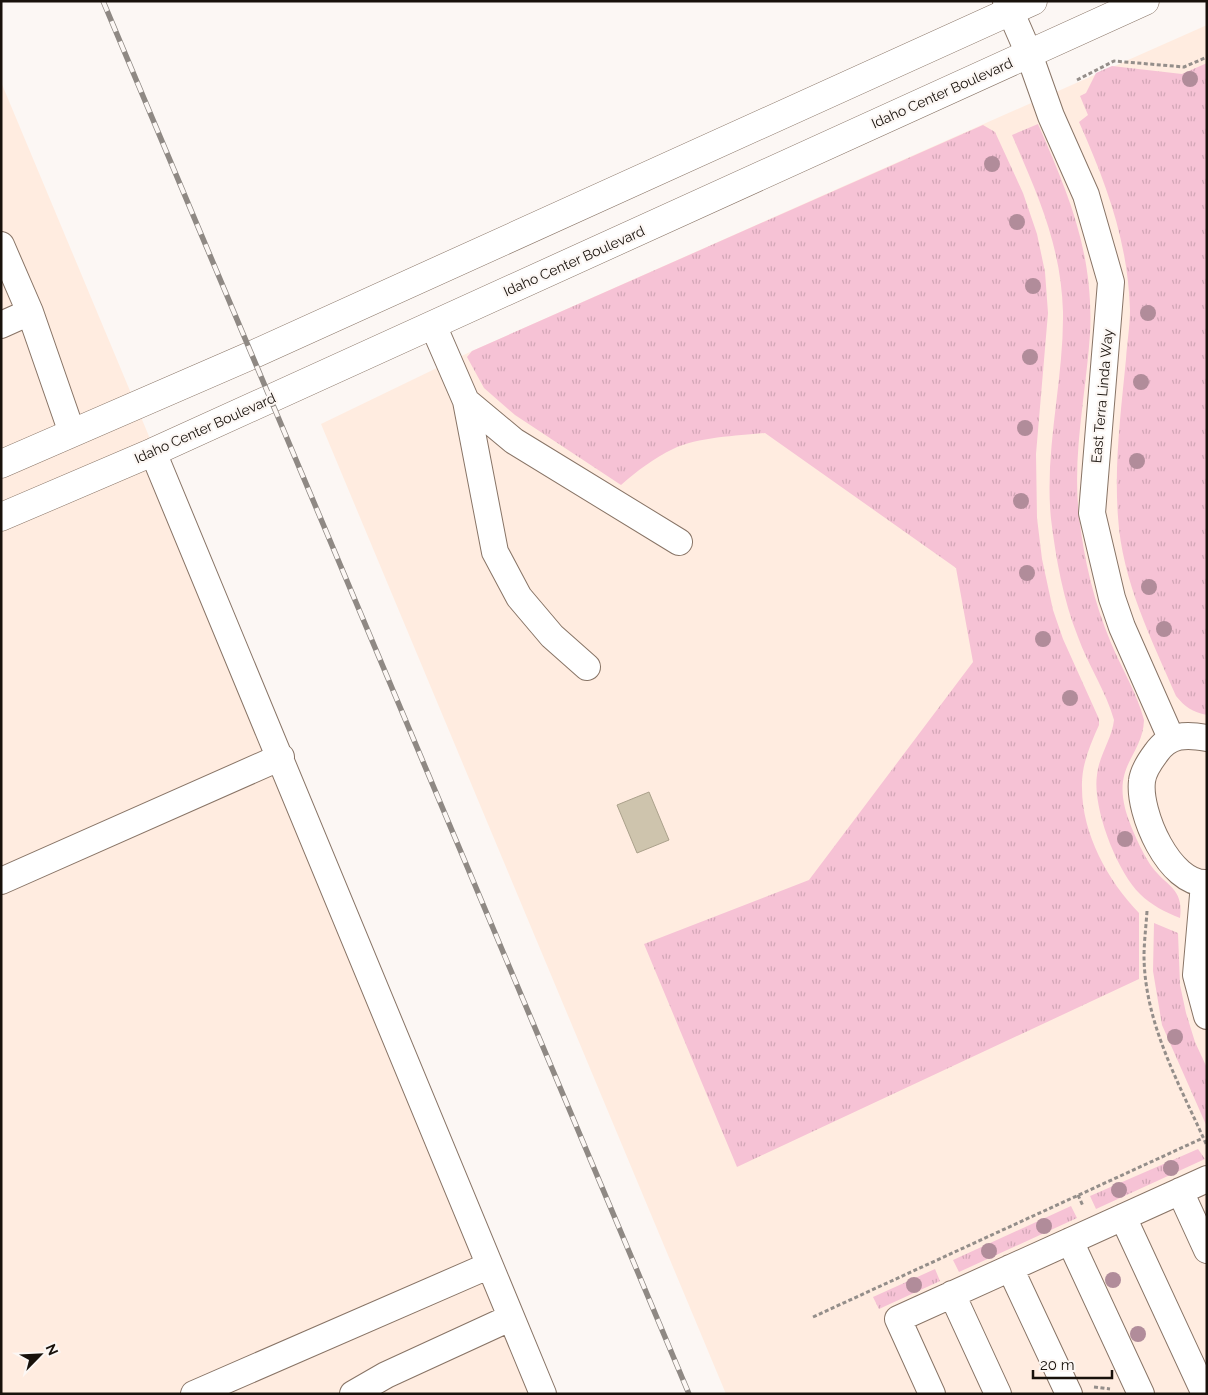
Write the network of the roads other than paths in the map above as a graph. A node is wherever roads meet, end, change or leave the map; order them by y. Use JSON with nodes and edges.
{"nodes":[{"id":1,"x":1145,"y":1,"type":"edge"},
{"id":2,"x":1016,"y":5,"type":"edge"},
{"id":3,"x":1029,"y":54,"type":"junction"},
{"id":4,"x":1,"y":245,"type":"edge"},
{"id":5,"x":30,"y":312,"type":"junction"},
{"id":6,"x":1,"y":325,"type":"edge"},
{"id":7,"x":433,"y":325,"type":"junction"},
{"id":8,"x":466,"y":401,"type":"junction"},
{"id":9,"x":72,"y":433,"type":"junction"},
{"id":10,"x":153,"y":452,"type":"junction"},
{"id":11,"x":1,"y":464,"type":"edge"},
{"id":12,"x":1,"y":517,"type":"edge"},
{"id":13,"x":679,"y":542,"type":"dead end"},
{"id":14,"x":587,"y":667,"type":"dead end"},
{"id":15,"x":1171,"y":738,"type":"junction"},
{"id":16,"x":1207,"y":738,"type":"edge"},
{"id":17,"x":281,"y":757,"type":"junction"},
{"id":18,"x":1,"y":880,"type":"edge"},
{"id":19,"x":1206,"y":884,"type":"edge"},
{"id":20,"x":1207,"y":1016,"type":"edge"},
{"id":21,"x":1207,"y":1180,"type":"edge"},
{"id":22,"x":1180,"y":1191,"type":"junction"},
{"id":23,"x":1123,"y":1217,"type":"junction"},
{"id":24,"x":1070,"y":1241,"type":"junction"},
{"id":25,"x":1207,"y":1250,"type":"edge"},
{"id":26,"x":488,"y":1266,"type":"junction"},
{"id":27,"x":1010,"y":1268,"type":"junction"},
{"id":28,"x":952,"y":1294,"type":"junction"},
{"id":29,"x":510,"y":1318,"type":"junction"},
{"id":30,"x":1067,"y":1390,"type":"edge"},
{"id":31,"x":1139,"y":1390,"type":"edge"},
{"id":32,"x":194,"y":1394,"type":"edge"},
{"id":33,"x":353,"y":1394,"type":"edge"},
{"id":34,"x":543,"y":1394,"type":"edge"},
{"id":35,"x":932,"y":1394,"type":"edge"},
{"id":36,"x":998,"y":1394,"type":"edge"},
{"id":37,"x":1205,"y":1394,"type":"edge"}],
"edges":[{"from":1,"to":3,"type":"main road","name":"Idaho Center Boulevard"},
{"from":2,"to":3,"type":"street","name":"East Terra Linda Way"},
{"from":2,"to":9,"type":"main road"},
{"from":3,"to":7,"type":"main road","name":"Idaho Center Boulevard"},
{"from":3,"to":15,"type":"street","name":"East Terra Linda Way"},
{"from":4,"to":5,"type":"street"},
{"from":5,"to":6,"type":"street"},
{"from":5,"to":9,"type":"street"},
{"from":7,"to":8,"type":"street"},
{"from":7,"to":10,"type":"main road","name":"Idaho Center Boulevard"},
{"from":8,"to":13,"type":"street"},
{"from":8,"to":14,"type":"street"},
{"from":9,"to":11,"type":"main road"},
{"from":10,"to":12,"type":"main road","name":"Idaho Center Boulevard"},
{"from":10,"to":17,"type":"street"},
{"from":15,"to":16,"type":"street"},
{"from":15,"to":19,"type":"street"},
{"from":17,"to":18,"type":"street"},
{"from":17,"to":26,"type":"street"},
{"from":19,"to":20,"type":"street"},
{"from":21,"to":22,"type":"street"},
{"from":22,"to":23,"type":"street"},
{"from":22,"to":25,"type":"street"},
{"from":23,"to":24,"type":"street"},
{"from":23,"to":37,"type":"street"},
{"from":24,"to":27,"type":"street"},
{"from":24,"to":31,"type":"street"},
{"from":26,"to":29,"type":"street"},
{"from":26,"to":32,"type":"street"},
{"from":27,"to":28,"type":"street"},
{"from":27,"to":30,"type":"street"},
{"from":28,"to":35,"type":"street"},
{"from":28,"to":36,"type":"street"},
{"from":29,"to":33,"type":"street"},
{"from":29,"to":34,"type":"street"}]}
